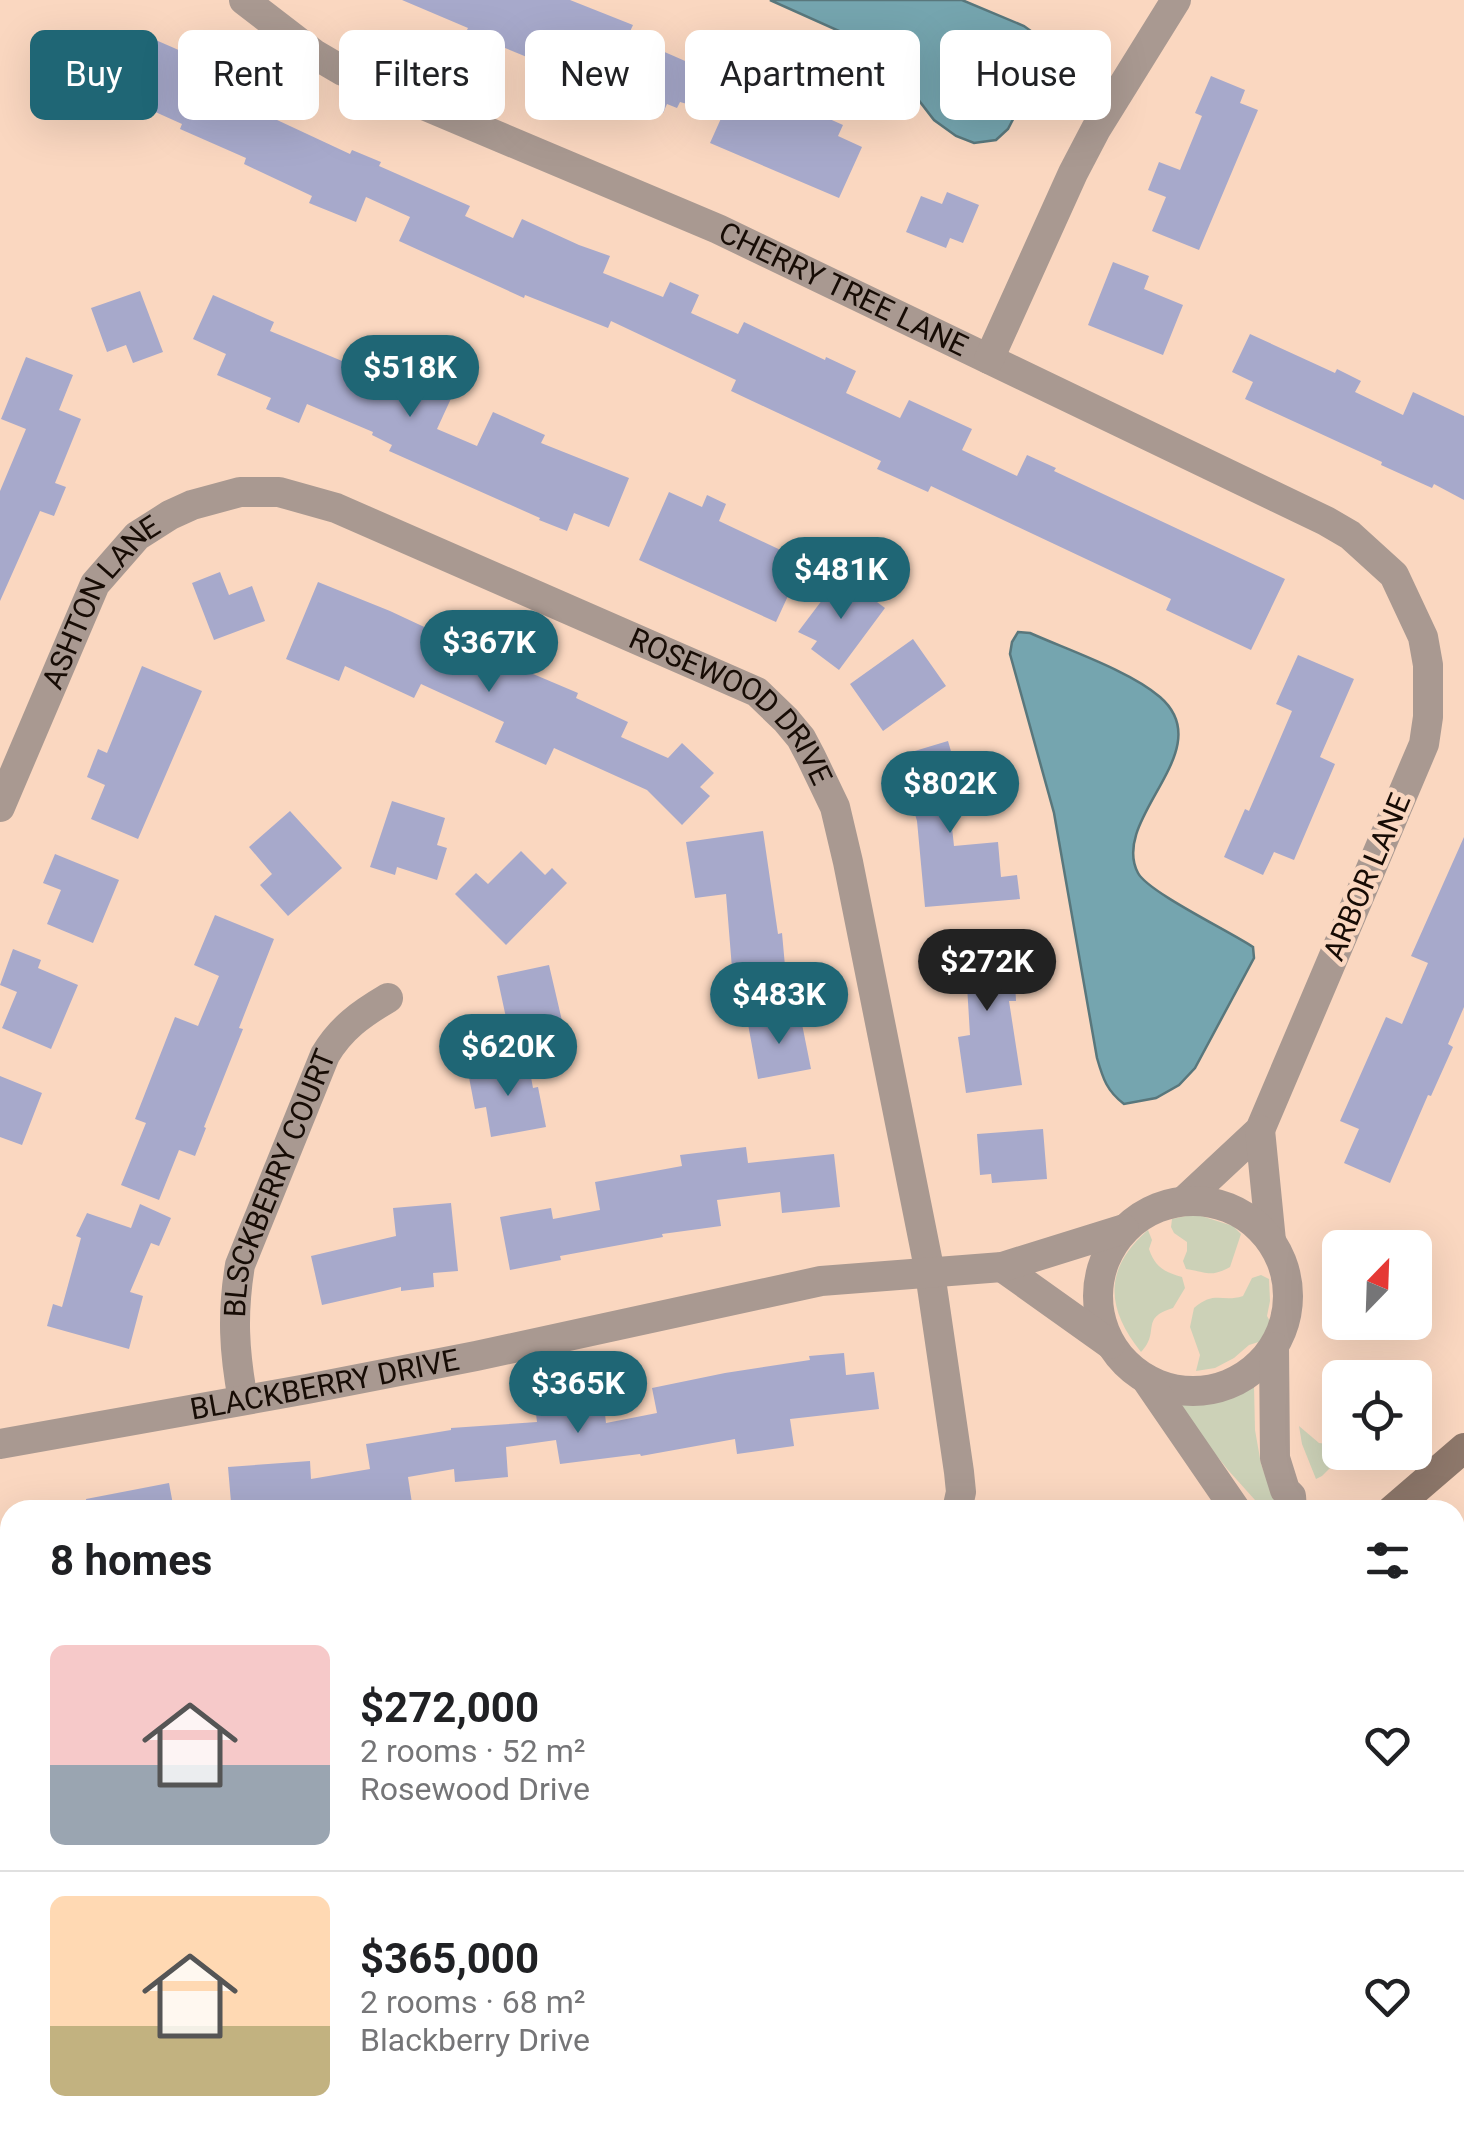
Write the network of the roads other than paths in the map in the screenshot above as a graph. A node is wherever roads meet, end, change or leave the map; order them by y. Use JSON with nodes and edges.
{"nodes":[{"id":1,"x":244,"y":0,"type":"edge"},
{"id":2,"x":1176,"y":0,"type":"edge"},
{"id":3,"x":989,"y":359,"type":"junction"},
{"id":4,"x":279,"y":492,"type":"joint"},
{"id":5,"x":1414,"y":617,"type":"joint"},
{"id":6,"x":0,"y":807,"type":"edge"},
{"id":7,"x":388,"y":998,"type":"dead end"},
{"id":8,"x":1260,"y":1130,"type":"junction"},
{"id":9,"x":1185,"y":1200,"type":"junction"},
{"id":10,"x":1124,"y":1229,"type":"junction"},
{"id":11,"x":1271,"y":1241,"type":"junction"},
{"id":12,"x":1002,"y":1267,"type":"junction"},
{"id":13,"x":930,"y":1272,"type":"junction"},
{"id":14,"x":1110,"y":1344,"type":"junction"},
{"id":15,"x":1274,"y":1347,"type":"junction"},
{"id":16,"x":1146,"y":1378,"type":"junction"},
{"id":17,"x":243,"y":1400,"type":"junction"},
{"id":18,"x":0,"y":1444,"type":"edge"},
{"id":19,"x":1464,"y":1448,"type":"edge"},
{"id":20,"x":959,"y":1500,"type":"edge"},
{"id":21,"x":1229,"y":1500,"type":"edge"},
{"id":22,"x":1291,"y":1500,"type":"edge"},
{"id":23,"x":1404,"y":1500,"type":"edge"}],
"edges":[{"from":1,"to":3,"type":"street","name":"CHERRY TREE LANE"},
{"from":2,"to":3,"type":"street"},
{"from":3,"to":5,"type":"street","name":"CHERRY TREE LANE"},
{"from":4,"to":6,"type":"street","name":"ASHTON LANE"},
{"from":4,"to":13,"type":"street","name":"ROSEWOOD DRIVE"},
{"from":5,"to":8,"type":"street","name":"ARBOR LANE"},
{"from":7,"to":17,"type":"street","name":"BLSCKBERRY COURT"},
{"from":8,"to":9,"type":"street","name":"ARBOR LANE"},
{"from":8,"to":11,"type":"street","name":"ARBOR LANE"},
{"from":9,"to":10,"type":"street","name":"BLACKBERRY DRIVE"},
{"from":9,"to":11,"type":"street"},
{"from":10,"to":12,"type":"street","name":"BLACKBERRY DRIVE"},
{"from":10,"to":14,"type":"street"},
{"from":11,"to":15,"type":"street"},
{"from":12,"to":13,"type":"street","name":"BLACKBERRY DRIVE"},
{"from":12,"to":14,"type":"street"},
{"from":13,"to":17,"type":"street","name":"BLACKBERRY DRIVE"},
{"from":13,"to":20,"type":"street","name":"ROSEWOOD DRIVE"},
{"from":14,"to":16,"type":"street"},
{"from":15,"to":16,"type":"street"},
{"from":15,"to":22,"type":"street"},
{"from":16,"to":21,"type":"street"},
{"from":17,"to":18,"type":"street","name":"BLACKBERRY DRIVE"},
{"from":19,"to":23,"type":"main road"}]}
